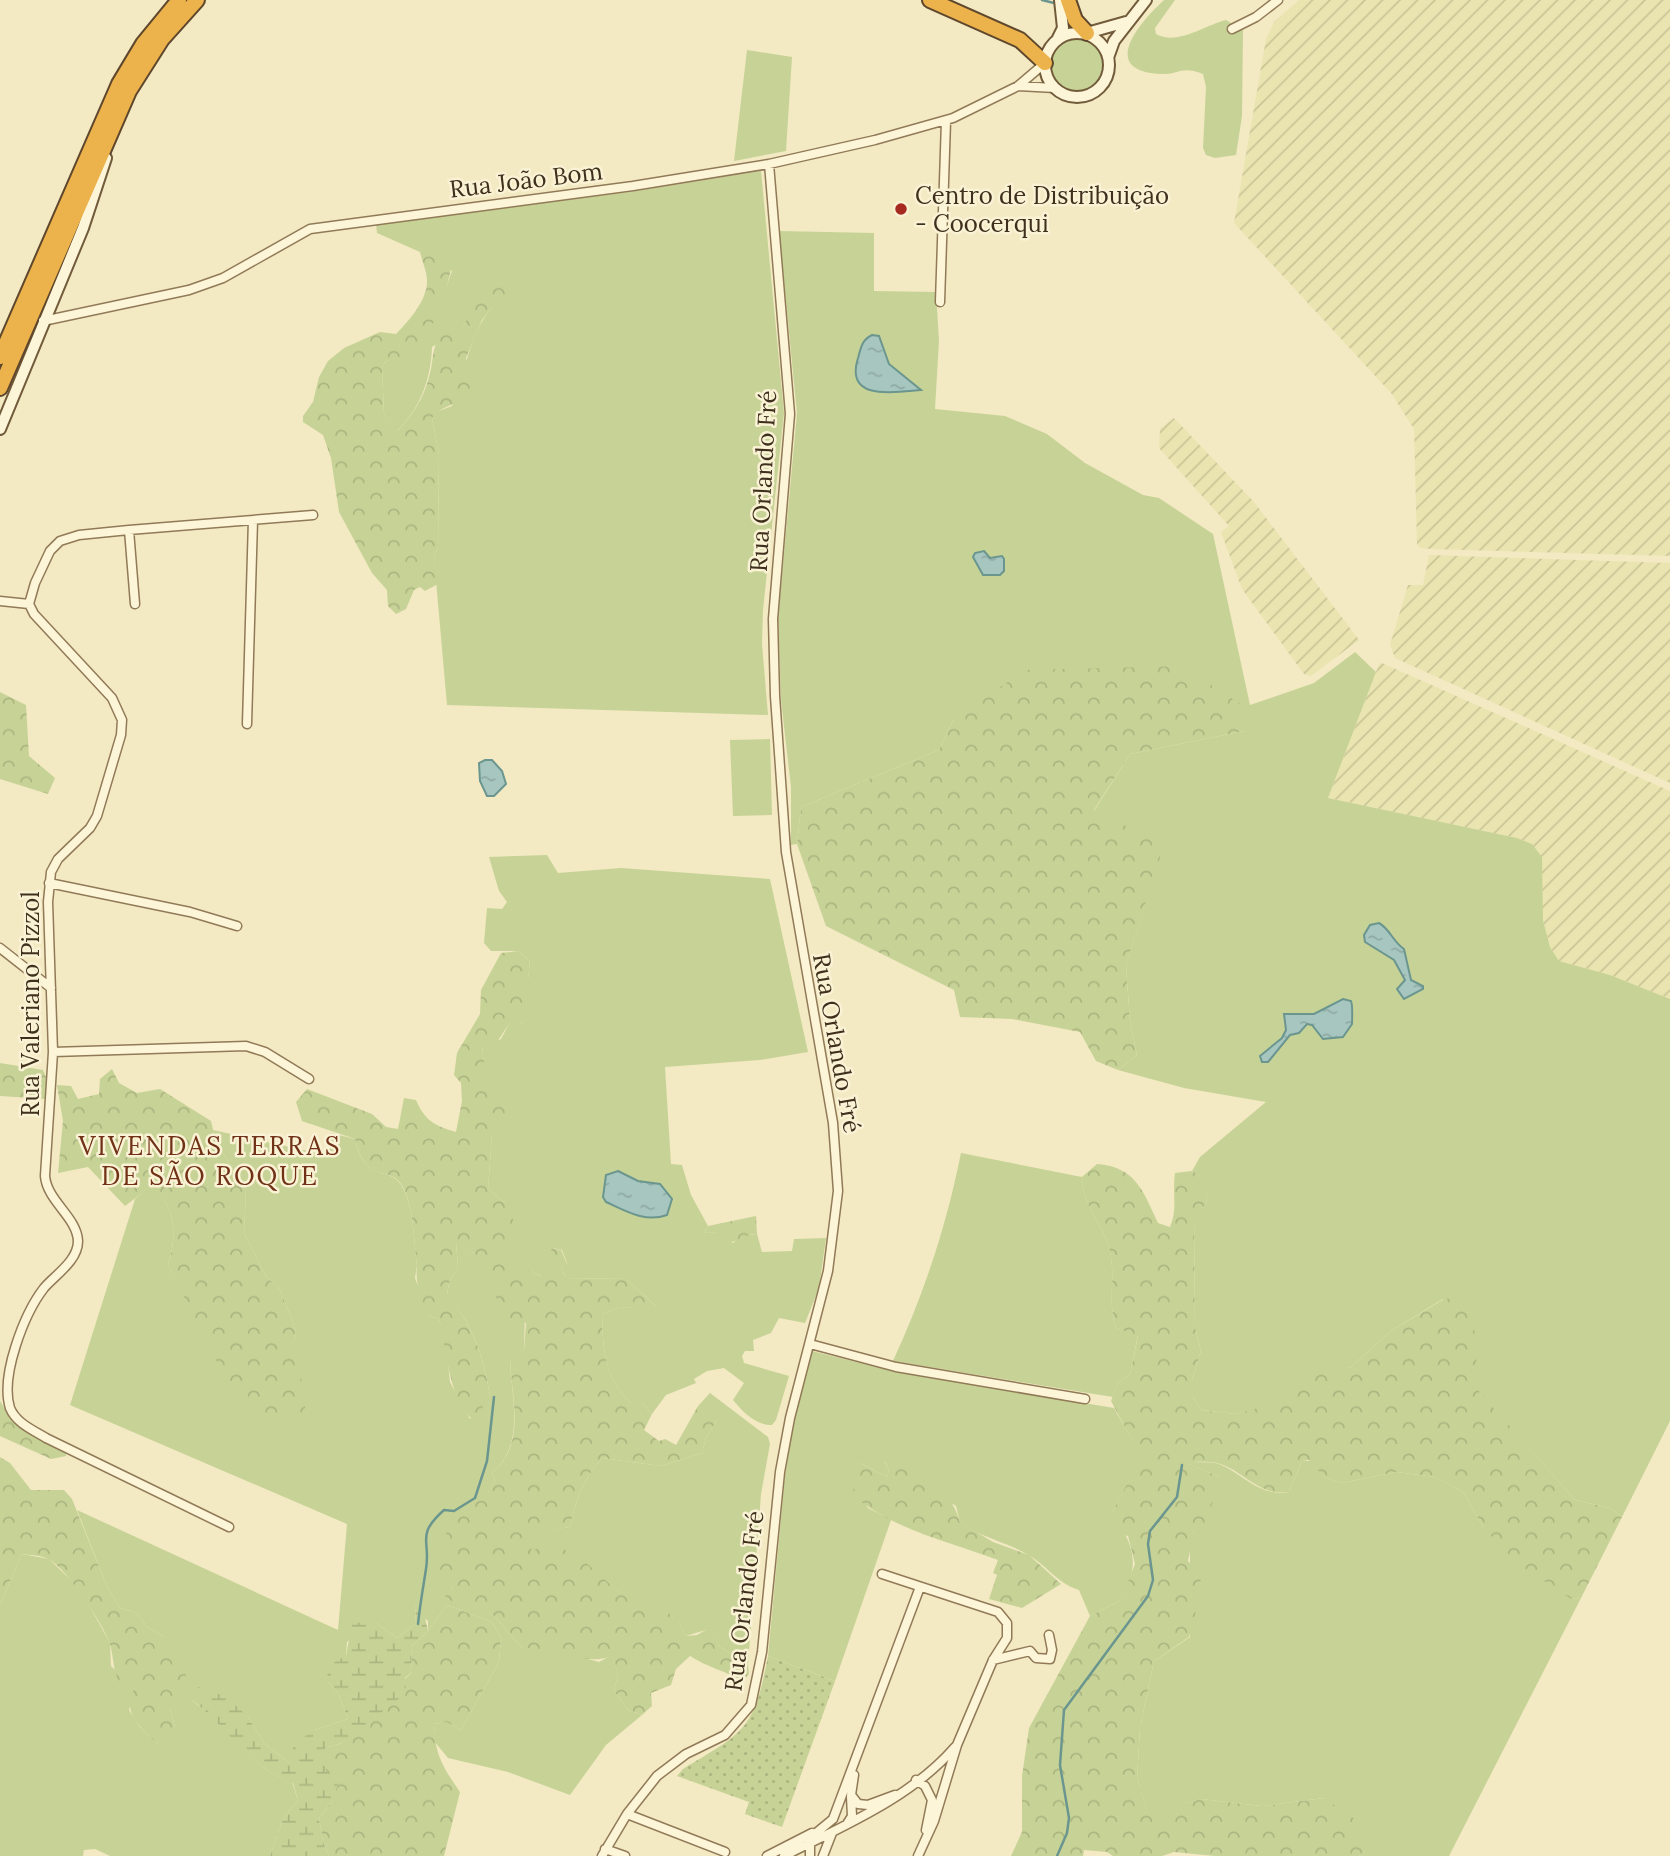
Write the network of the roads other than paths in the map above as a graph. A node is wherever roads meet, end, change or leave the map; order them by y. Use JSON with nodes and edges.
{"nodes":[{"id":1,"x":179,"y":0,"type":"edge"},
{"id":2,"x":197,"y":0,"type":"edge"},
{"id":3,"x":930,"y":0,"type":"edge"},
{"id":4,"x":1146,"y":0,"type":"edge"},
{"id":5,"x":1278,"y":0,"type":"edge"},
{"id":6,"x":1063,"y":3,"type":"edge"},
{"id":7,"x":1129,"y":20,"type":"junction"},
{"id":8,"x":1232,"y":29,"type":"dead end"},
{"id":9,"x":1087,"y":33,"type":"junction"},
{"id":10,"x":1054,"y":43,"type":"junction"},
{"id":11,"x":1109,"y":55,"type":"junction"},
{"id":12,"x":1045,"y":63,"type":"junction"},
{"id":13,"x":1018,"y":86,"type":"junction"},
{"id":14,"x":1055,"y":88,"type":"junction"},
{"id":15,"x":118,"y":113,"type":"junction"},
{"id":16,"x":946,"y":121,"type":"junction"},
{"id":17,"x":769,"y":164,"type":"junction"},
{"id":18,"x":940,"y":302,"type":"dead end"},
{"id":19,"x":18,"y":315,"type":"junction"},
{"id":20,"x":43,"y":321,"type":"junction"},
{"id":21,"x":0,"y":324,"type":"edge"},
{"id":22,"x":0,"y":357,"type":"edge"},
{"id":23,"x":0,"y":388,"type":"edge"},
{"id":24,"x":0,"y":429,"type":"edge"},
{"id":25,"x":313,"y":515,"type":"dead end"},
{"id":26,"x":253,"y":520,"type":"junction"},
{"id":27,"x":129,"y":530,"type":"junction"},
{"id":28,"x":0,"y":601,"type":"edge"},
{"id":29,"x":29,"y":604,"type":"junction"},
{"id":30,"x":135,"y":604,"type":"dead end"},
{"id":31,"x":247,"y":724,"type":"dead end"},
{"id":32,"x":49,"y":883,"type":"junction"},
{"id":33,"x":237,"y":926,"type":"dead end"},
{"id":34,"x":0,"y":948,"type":"edge"},
{"id":35,"x":51,"y":988,"type":"junction"},
{"id":36,"x":53,"y":1052,"type":"junction"},
{"id":37,"x":309,"y":1079,"type":"dead end"},
{"id":38,"x":810,"y":1344,"type":"junction"},
{"id":39,"x":3,"y":1379,"type":"edge"},
{"id":40,"x":1085,"y":1399,"type":"dead end"},
{"id":41,"x":229,"y":1527,"type":"dead end"},
{"id":42,"x":882,"y":1574,"type":"dead end"},
{"id":43,"x":920,"y":1587,"type":"junction"},
{"id":44,"x":1049,"y":1635,"type":"dead end"},
{"id":45,"x":993,"y":1660,"type":"junction"},
{"id":46,"x":957,"y":1745,"type":"junction"},
{"id":47,"x":860,"y":1748,"type":"junction"},
{"id":48,"x":916,"y":1780,"type":"junction"},
{"id":49,"x":900,"y":1794,"type":"junction"},
{"id":50,"x":851,"y":1795,"type":"junction"},
{"id":51,"x":627,"y":1814,"type":"junction"},
{"id":52,"x":847,"y":1824,"type":"junction"},
{"id":53,"x":818,"y":1830,"type":"junction"},
{"id":54,"x":833,"y":1832,"type":"junction"},
{"id":55,"x":809,"y":1844,"type":"junction"},
{"id":56,"x":604,"y":1853,"type":"edge"},
{"id":57,"x":919,"y":1853,"type":"edge"},
{"id":58,"x":725,"y":1855,"type":"edge"},
{"id":59,"x":786,"y":1855,"type":"edge"},
{"id":60,"x":625,"y":1856,"type":"edge"},
{"id":61,"x":768,"y":1856,"type":"edge"},
{"id":62,"x":809,"y":1856,"type":"edge"},
{"id":63,"x":823,"y":1856,"type":"edge"}],
"edges":[{"from":1,"to":19,"type":"highway"},
{"from":2,"to":15,"type":"highway"},
{"from":3,"to":12,"type":"highway"},
{"from":4,"to":7,"type":"street"},
{"from":5,"to":8,"type":"street"},
{"from":6,"to":9,"type":"highway"},
{"from":6,"to":10,"type":"street"},
{"from":7,"to":9,"type":"street"},
{"from":7,"to":11,"type":"street"},
{"from":9,"to":10,"type":"street"},
{"from":9,"to":11,"type":"street"},
{"from":10,"to":12,"type":"street"},
{"from":11,"to":14,"type":"street"},
{"from":12,"to":13,"type":"street"},
{"from":12,"to":14,"type":"street"},
{"from":13,"to":14,"type":"street"},
{"from":13,"to":16,"type":"street","name":"Rua João Bom"},
{"from":15,"to":20,"type":"street"},
{"from":15,"to":23,"type":"highway"},
{"from":16,"to":17,"type":"street","name":"Rua João Bom"},
{"from":16,"to":18,"type":"street"},
{"from":17,"to":20,"type":"street","name":"Rua João Bom"},
{"from":17,"to":38,"type":"street","name":"Rua Orlando Fré"},
{"from":19,"to":21,"type":"highway"},
{"from":19,"to":22,"type":"highway"},
{"from":20,"to":24,"type":"street"},
{"from":25,"to":26,"type":"street"},
{"from":26,"to":27,"type":"street"},
{"from":26,"to":31,"type":"street"},
{"from":27,"to":29,"type":"street"},
{"from":27,"to":30,"type":"street"},
{"from":28,"to":29,"type":"street"},
{"from":29,"to":32,"type":"street","name":"Rua Valeriano Pizzol"},
{"from":32,"to":33,"type":"street"},
{"from":32,"to":35,"type":"street","name":"Rua Valeriano Pizzol"},
{"from":34,"to":35,"type":"street"},
{"from":35,"to":36,"type":"street","name":"Rua Valeriano Pizzol"},
{"from":36,"to":37,"type":"street"},
{"from":36,"to":39,"type":"street","name":"Rua Valeriano Pizzol"},
{"from":38,"to":40,"type":"street"},
{"from":38,"to":51,"type":"street","name":"Rua Orlando Fré"},
{"from":39,"to":41,"type":"street"},
{"from":42,"to":43,"type":"street"},
{"from":43,"to":45,"type":"street"},
{"from":43,"to":47,"type":"street"},
{"from":44,"to":45,"type":"street"},
{"from":45,"to":46,"type":"street"},
{"from":46,"to":48,"type":"street"},
{"from":46,"to":57,"type":"street"},
{"from":47,"to":50,"type":"street"},
{"from":47,"to":53,"type":"street"},
{"from":48,"to":49,"type":"street"},
{"from":48,"to":57,"type":"street"},
{"from":49,"to":50,"type":"street"},
{"from":49,"to":52,"type":"street"},
{"from":50,"to":52,"type":"street"},
{"from":51,"to":56,"type":"street","name":"Rua Orlando Fré"},
{"from":51,"to":58,"type":"street"},
{"from":52,"to":54,"type":"street"},
{"from":53,"to":55,"type":"street"},
{"from":53,"to":61,"type":"street"},
{"from":54,"to":55,"type":"street"},
{"from":54,"to":63,"type":"street"},
{"from":55,"to":59,"type":"street"},
{"from":55,"to":62,"type":"street"},
{"from":56,"to":60,"type":"street"},
{"from":59,"to":62,"type":"street"}]}
